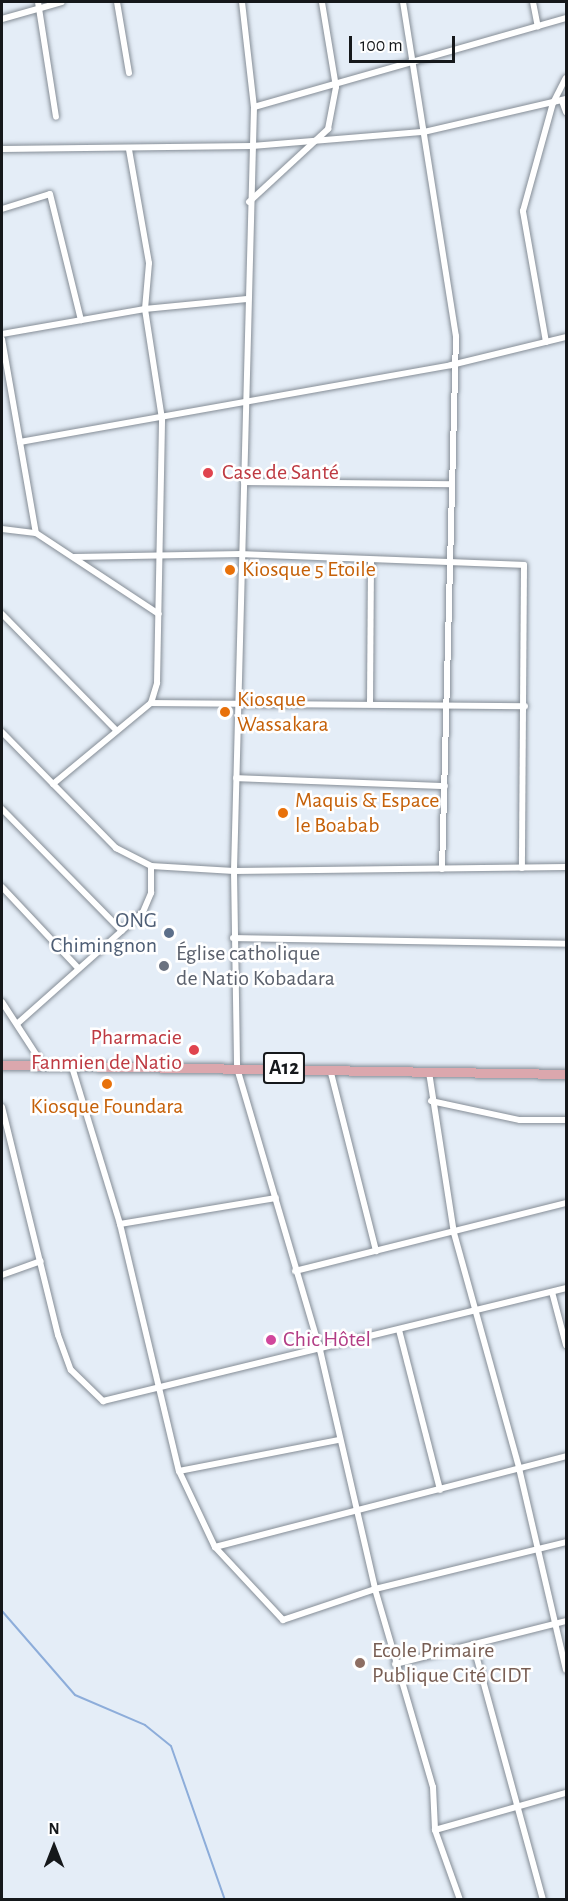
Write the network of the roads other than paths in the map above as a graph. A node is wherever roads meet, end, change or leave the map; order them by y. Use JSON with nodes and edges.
{"nodes":[{"id":1,"x":62,"y":2,"type":"edge"},
{"id":2,"x":117,"y":2,"type":"edge"},
{"id":3,"x":242,"y":2,"type":"edge"},
{"id":4,"x":324,"y":2,"type":"edge"},
{"id":5,"x":403,"y":2,"type":"edge"},
{"id":6,"x":533,"y":2,"type":"edge"},
{"id":7,"x":38,"y":5,"type":"edge"},
{"id":8,"x":567,"y":18,"type":"edge"},
{"id":9,"x":2,"y":19,"type":"edge"},
{"id":10,"x":538,"y":27,"type":"junction"},
{"id":11,"x":413,"y":64,"type":"junction"},
{"id":12,"x":129,"y":73,"type":"dead end"},
{"id":13,"x":567,"y":78,"type":"edge"},
{"id":14,"x":336,"y":87,"type":"junction"},
{"id":15,"x":564,"y":100,"type":"edge"},
{"id":16,"x":553,"y":103,"type":"junction"},
{"id":17,"x":254,"y":107,"type":"junction"},
{"id":18,"x":567,"y":112,"type":"edge"},
{"id":19,"x":56,"y":117,"type":"dead end"},
{"id":20,"x":424,"y":132,"type":"junction"},
{"id":21,"x":310,"y":141,"type":"junction"},
{"id":22,"x":252,"y":146,"type":"junction"},
{"id":23,"x":2,"y":149,"type":"edge"},
{"id":24,"x":129,"y":149,"type":"junction"},
{"id":25,"x":249,"y":202,"type":"junction"},
{"id":26,"x":2,"y":209,"type":"edge"},
{"id":27,"x":247,"y":299,"type":"junction"},
{"id":28,"x":145,"y":309,"type":"junction"},
{"id":29,"x":81,"y":320,"type":"junction"},
{"id":30,"x":2,"y":334,"type":"edge"},
{"id":31,"x":567,"y":337,"type":"edge"},
{"id":32,"x":2,"y":339,"type":"edge"},
{"id":33,"x":546,"y":342,"type":"junction"},
{"id":34,"x":451,"y":365,"type":"junction"},
{"id":35,"x":246,"y":404,"type":"junction"},
{"id":36,"x":162,"y":419,"type":"junction"},
{"id":37,"x":20,"y":442,"type":"junction"},
{"id":38,"x":244,"y":482,"type":"junction"},
{"id":39,"x":450,"y":484,"type":"junction"},
{"id":40,"x":2,"y":529,"type":"edge"},
{"id":41,"x":36,"y":533,"type":"junction"},
{"id":42,"x":242,"y":554,"type":"junction"},
{"id":43,"x":160,"y":556,"type":"junction"},
{"id":44,"x":74,"y":557,"type":"junction"},
{"id":45,"x":371,"y":561,"type":"junction"},
{"id":46,"x":449,"y":563,"type":"junction"},
{"id":47,"x":2,"y":614,"type":"edge"},
{"id":48,"x":159,"y":614,"type":"junction"},
{"id":49,"x":151,"y":704,"type":"junction"},
{"id":50,"x":370,"y":704,"type":"junction"},
{"id":51,"x":449,"y":705,"type":"junction"},
{"id":52,"x":238,"y":706,"type":"junction"},
{"id":53,"x":525,"y":706,"type":"junction"},
{"id":54,"x":116,"y":730,"type":"junction"},
{"id":55,"x":2,"y":732,"type":"edge"},
{"id":56,"x":236,"y":778,"type":"junction"},
{"id":57,"x":53,"y":784,"type":"junction"},
{"id":58,"x":445,"y":786,"type":"junction"},
{"id":59,"x":2,"y":809,"type":"edge"},
{"id":60,"x":151,"y":866,"type":"junction"},
{"id":61,"x":567,"y":867,"type":"edge"},
{"id":62,"x":442,"y":868,"type":"junction"},
{"id":63,"x":522,"y":868,"type":"junction"},
{"id":64,"x":234,"y":871,"type":"junction"},
{"id":65,"x":2,"y":887,"type":"edge"},
{"id":66,"x":122,"y":931,"type":"junction"},
{"id":67,"x":233,"y":938,"type":"junction"},
{"id":68,"x":567,"y":944,"type":"edge"},
{"id":69,"x":78,"y":968,"type":"junction"},
{"id":70,"x":2,"y":1002,"type":"edge"},
{"id":71,"x":18,"y":1023,"type":"junction"},
{"id":72,"x":2,"y":1065,"type":"edge"},
{"id":73,"x":43,"y":1065,"type":"junction"},
{"id":74,"x":72,"y":1067,"type":"junction"},
{"id":75,"x":237,"y":1068,"type":"junction"},
{"id":76,"x":330,"y":1069,"type":"junction"},
{"id":77,"x":429,"y":1072,"type":"junction"},
{"id":78,"x":567,"y":1074,"type":"edge"},
{"id":79,"x":431,"y":1101,"type":"junction"},
{"id":80,"x":2,"y":1107,"type":"edge"},
{"id":81,"x":567,"y":1120,"type":"edge"},
{"id":82,"x":276,"y":1198,"type":"junction"},
{"id":83,"x":567,"y":1203,"type":"edge"},
{"id":84,"x":120,"y":1224,"type":"junction"},
{"id":85,"x":454,"y":1233,"type":"junction"},
{"id":86,"x":376,"y":1251,"type":"junction"},
{"id":87,"x":41,"y":1261,"type":"junction"},
{"id":88,"x":295,"y":1271,"type":"junction"},
{"id":89,"x":2,"y":1275,"type":"edge"},
{"id":90,"x":567,"y":1288,"type":"edge"},
{"id":91,"x":552,"y":1292,"type":"junction"},
{"id":92,"x":475,"y":1309,"type":"junction"},
{"id":93,"x":399,"y":1330,"type":"junction"},
{"id":94,"x":567,"y":1345,"type":"edge"},
{"id":95,"x":320,"y":1350,"type":"junction"},
{"id":96,"x":157,"y":1390,"type":"junction"},
{"id":97,"x":339,"y":1440,"type":"junction"},
{"id":98,"x":567,"y":1456,"type":"edge"},
{"id":99,"x":519,"y":1468,"type":"junction"},
{"id":100,"x":179,"y":1471,"type":"junction"},
{"id":101,"x":440,"y":1490,"type":"junction"},
{"id":102,"x":356,"y":1508,"type":"junction"},
{"id":103,"x":567,"y":1542,"type":"edge"},
{"id":104,"x":215,"y":1547,"type":"junction"},
{"id":105,"x":536,"y":1549,"type":"junction"},
{"id":106,"x":375,"y":1589,"type":"junction"},
{"id":107,"x":562,"y":1623,"type":"edge"},
{"id":108,"x":473,"y":1644,"type":"junction"},
{"id":109,"x":395,"y":1664,"type":"junction"},
{"id":110,"x":567,"y":1670,"type":"edge"},
{"id":111,"x":567,"y":1793,"type":"edge"},
{"id":112,"x":518,"y":1806,"type":"junction"},
{"id":113,"x":435,"y":1830,"type":"junction"},
{"id":114,"x":460,"y":1899,"type":"edge"},
{"id":115,"x":543,"y":1899,"type":"edge"}],
"edges":[{"from":1,"to":7,"type":"street"},
{"from":2,"to":12,"type":"street"},
{"from":3,"to":17,"type":"street"},
{"from":4,"to":14,"type":"street"},
{"from":5,"to":11,"type":"street"},
{"from":6,"to":10,"type":"street"},
{"from":7,"to":9,"type":"street"},
{"from":7,"to":19,"type":"street"},
{"from":8,"to":10,"type":"street"},
{"from":10,"to":11,"type":"street"},
{"from":11,"to":14,"type":"street"},
{"from":11,"to":20,"type":"street"},
{"from":13,"to":16,"type":"street"},
{"from":14,"to":17,"type":"street"},
{"from":14,"to":21,"type":"street"},
{"from":15,"to":16,"type":"street"},
{"from":15,"to":18,"type":"street"},
{"from":16,"to":20,"type":"street"},
{"from":16,"to":33,"type":"street"},
{"from":17,"to":22,"type":"street"},
{"from":20,"to":21,"type":"street"},
{"from":20,"to":34,"type":"street"},
{"from":21,"to":22,"type":"street"},
{"from":21,"to":25,"type":"street"},
{"from":22,"to":24,"type":"street"},
{"from":22,"to":25,"type":"street"},
{"from":23,"to":24,"type":"street"},
{"from":24,"to":28,"type":"street"},
{"from":25,"to":27,"type":"street"},
{"from":26,"to":29,"type":"street"},
{"from":27,"to":28,"type":"street"},
{"from":27,"to":35,"type":"street"},
{"from":28,"to":29,"type":"street"},
{"from":28,"to":36,"type":"street"},
{"from":29,"to":30,"type":"street"},
{"from":31,"to":33,"type":"street"},
{"from":32,"to":37,"type":"street"},
{"from":33,"to":34,"type":"street"},
{"from":34,"to":35,"type":"street"},
{"from":34,"to":39,"type":"street"},
{"from":35,"to":36,"type":"street"},
{"from":35,"to":38,"type":"street"},
{"from":36,"to":37,"type":"street"},
{"from":36,"to":43,"type":"street"},
{"from":37,"to":41,"type":"street"},
{"from":38,"to":39,"type":"street"},
{"from":38,"to":42,"type":"street"},
{"from":39,"to":46,"type":"street"},
{"from":40,"to":41,"type":"street"},
{"from":41,"to":44,"type":"street"},
{"from":42,"to":43,"type":"street"},
{"from":42,"to":45,"type":"street"},
{"from":42,"to":52,"type":"street"},
{"from":43,"to":44,"type":"street"},
{"from":43,"to":48,"type":"street"},
{"from":44,"to":48,"type":"street"},
{"from":45,"to":46,"type":"street"},
{"from":45,"to":50,"type":"street"},
{"from":46,"to":51,"type":"street"},
{"from":46,"to":53,"type":"street"},
{"from":47,"to":54,"type":"street"},
{"from":48,"to":49,"type":"street"},
{"from":49,"to":52,"type":"street"},
{"from":49,"to":54,"type":"street"},
{"from":50,"to":51,"type":"street"},
{"from":50,"to":52,"type":"street"},
{"from":51,"to":53,"type":"street"},
{"from":51,"to":58,"type":"street"},
{"from":52,"to":56,"type":"street"},
{"from":53,"to":63,"type":"street"},
{"from":54,"to":57,"type":"street"},
{"from":55,"to":57,"type":"street"},
{"from":56,"to":58,"type":"street"},
{"from":56,"to":64,"type":"street"},
{"from":57,"to":60,"type":"street"},
{"from":58,"to":62,"type":"street"},
{"from":59,"to":66,"type":"street"},
{"from":60,"to":64,"type":"street"},
{"from":60,"to":66,"type":"street"},
{"from":61,"to":63,"type":"street"},
{"from":62,"to":63,"type":"street"},
{"from":62,"to":64,"type":"street"},
{"from":64,"to":67,"type":"street"},
{"from":65,"to":69,"type":"street"},
{"from":66,"to":69,"type":"street"},
{"from":67,"to":68,"type":"street"},
{"from":67,"to":75,"type":"street"},
{"from":69,"to":71,"type":"street"},
{"from":70,"to":71,"type":"street"},
{"from":71,"to":73,"type":"street"},
{"from":72,"to":73,"type":"main road","number":"A12"},
{"from":73,"to":74,"type":"main road","number":"A12"},
{"from":74,"to":75,"type":"main road","number":"A12"},
{"from":74,"to":84,"type":"street"},
{"from":75,"to":76,"type":"main road","number":"A12"},
{"from":75,"to":82,"type":"street"},
{"from":76,"to":77,"type":"main road","number":"A12"},
{"from":76,"to":86,"type":"street"},
{"from":77,"to":78,"type":"main road","number":"A12"},
{"from":77,"to":79,"type":"street"},
{"from":79,"to":81,"type":"street"},
{"from":79,"to":85,"type":"street"},
{"from":80,"to":87,"type":"street"},
{"from":82,"to":84,"type":"street"},
{"from":82,"to":88,"type":"street"},
{"from":83,"to":85,"type":"street"},
{"from":84,"to":96,"type":"street"},
{"from":85,"to":86,"type":"street"},
{"from":85,"to":92,"type":"street"},
{"from":86,"to":88,"type":"street"},
{"from":87,"to":89,"type":"street"},
{"from":87,"to":96,"type":"street"},
{"from":88,"to":95,"type":"street"},
{"from":90,"to":91,"type":"street"},
{"from":91,"to":92,"type":"street"},
{"from":91,"to":94,"type":"street"},
{"from":92,"to":93,"type":"street"},
{"from":92,"to":99,"type":"street"},
{"from":93,"to":95,"type":"street"},
{"from":93,"to":101,"type":"street"},
{"from":95,"to":96,"type":"street"},
{"from":95,"to":97,"type":"street"},
{"from":96,"to":100,"type":"street"},
{"from":97,"to":100,"type":"street"},
{"from":97,"to":102,"type":"street"},
{"from":98,"to":99,"type":"street"},
{"from":99,"to":101,"type":"street"},
{"from":99,"to":105,"type":"street"},
{"from":100,"to":104,"type":"street"},
{"from":101,"to":102,"type":"street"},
{"from":102,"to":104,"type":"street"},
{"from":102,"to":106,"type":"street"},
{"from":103,"to":105,"type":"street"},
{"from":104,"to":106,"type":"street"},
{"from":105,"to":106,"type":"street"},
{"from":105,"to":107,"type":"street"},
{"from":106,"to":109,"type":"street"},
{"from":107,"to":108,"type":"street"},
{"from":107,"to":110,"type":"street"},
{"from":108,"to":109,"type":"street"},
{"from":108,"to":112,"type":"street"},
{"from":109,"to":113,"type":"street"},
{"from":111,"to":112,"type":"street"},
{"from":112,"to":113,"type":"street"},
{"from":112,"to":115,"type":"street"},
{"from":113,"to":114,"type":"street"}]}
